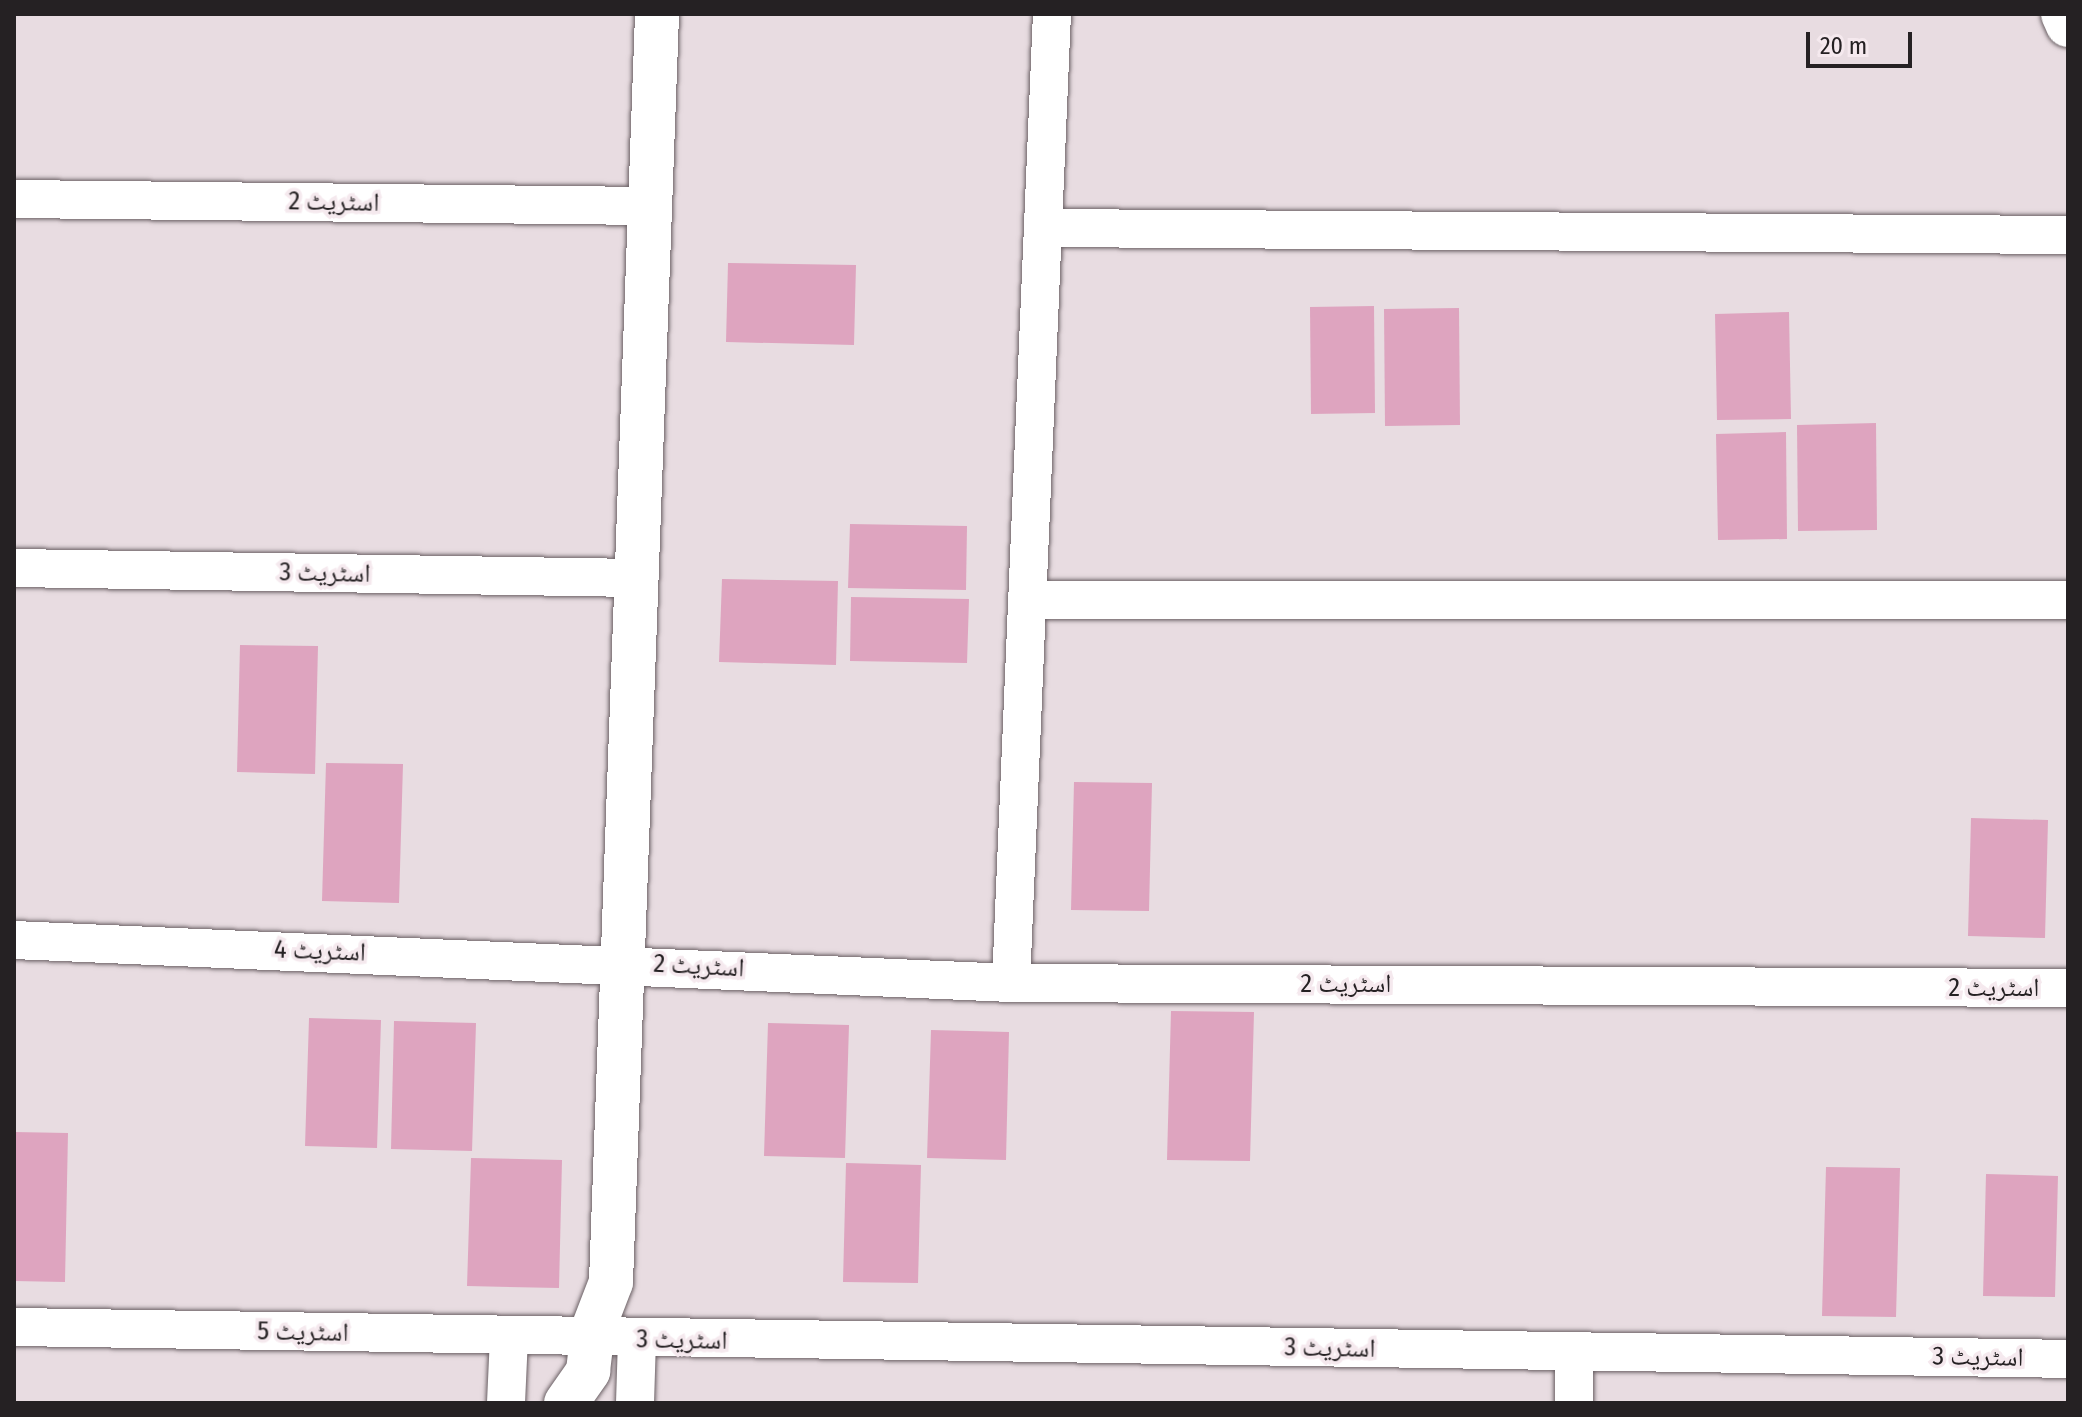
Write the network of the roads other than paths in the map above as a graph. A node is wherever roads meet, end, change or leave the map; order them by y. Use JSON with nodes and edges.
{"nodes":[{"id":1,"x":657,"y":14,"type":"edge"},
{"id":2,"x":1052,"y":14,"type":"edge"},
{"id":3,"x":2063,"y":14,"type":"edge"},
{"id":4,"x":2068,"y":25,"type":"edge"},
{"id":5,"x":14,"y":199,"type":"edge"},
{"id":6,"x":653,"y":206,"type":"junction"},
{"id":7,"x":1044,"y":228,"type":"junction"},
{"id":8,"x":2068,"y":235,"type":"edge"},
{"id":9,"x":14,"y":568,"type":"edge"},
{"id":10,"x":637,"y":578,"type":"junction"},
{"id":11,"x":1028,"y":600,"type":"junction"},
{"id":12,"x":2068,"y":600,"type":"edge"},
{"id":13,"x":14,"y":940,"type":"edge"},
{"id":14,"x":625,"y":962,"type":"junction"},
{"id":15,"x":1011,"y":983,"type":"junction"},
{"id":16,"x":2068,"y":988,"type":"edge"},
{"id":17,"x":14,"y":1327,"type":"edge"},
{"id":18,"x":509,"y":1336,"type":"junction"},
{"id":19,"x":592,"y":1338,"type":"junction"},
{"id":20,"x":637,"y":1340,"type":"junction"},
{"id":21,"x":1574,"y":1351,"type":"junction"},
{"id":22,"x":2068,"y":1359,"type":"edge"},
{"id":23,"x":506,"y":1403,"type":"edge"},
{"id":24,"x":566,"y":1403,"type":"edge"},
{"id":25,"x":635,"y":1403,"type":"edge"},
{"id":26,"x":1574,"y":1403,"type":"edge"}],
"edges":[{"from":1,"to":6,"type":"street"},
{"from":2,"to":7,"type":"street"},
{"from":3,"to":4,"type":"street"},
{"from":5,"to":6,"type":"street","name":"اسٹریٹ 2"},
{"from":6,"to":10,"type":"street"},
{"from":7,"to":8,"type":"street"},
{"from":7,"to":11,"type":"street"},
{"from":9,"to":10,"type":"street","name":"اسٹریٹ 3"},
{"from":10,"to":14,"type":"street"},
{"from":11,"to":12,"type":"street"},
{"from":11,"to":15,"type":"street"},
{"from":13,"to":14,"type":"street","name":"اسٹریٹ 4"},
{"from":14,"to":15,"type":"street","name":"اسٹریٹ 2"},
{"from":14,"to":19,"type":"street"},
{"from":15,"to":16,"type":"street","name":"اسٹریٹ 2"},
{"from":17,"to":18,"type":"street","name":"اسٹریٹ 5"},
{"from":18,"to":19,"type":"street","name":"اسٹریٹ 5"},
{"from":18,"to":23,"type":"street"},
{"from":19,"to":20,"type":"street","name":"اسٹریٹ 3"},
{"from":19,"to":24,"type":"street"},
{"from":20,"to":21,"type":"street","name":"اسٹریٹ 3"},
{"from":20,"to":25,"type":"street"},
{"from":21,"to":22,"type":"street","name":"اسٹریٹ 3"},
{"from":21,"to":26,"type":"street"}]}
